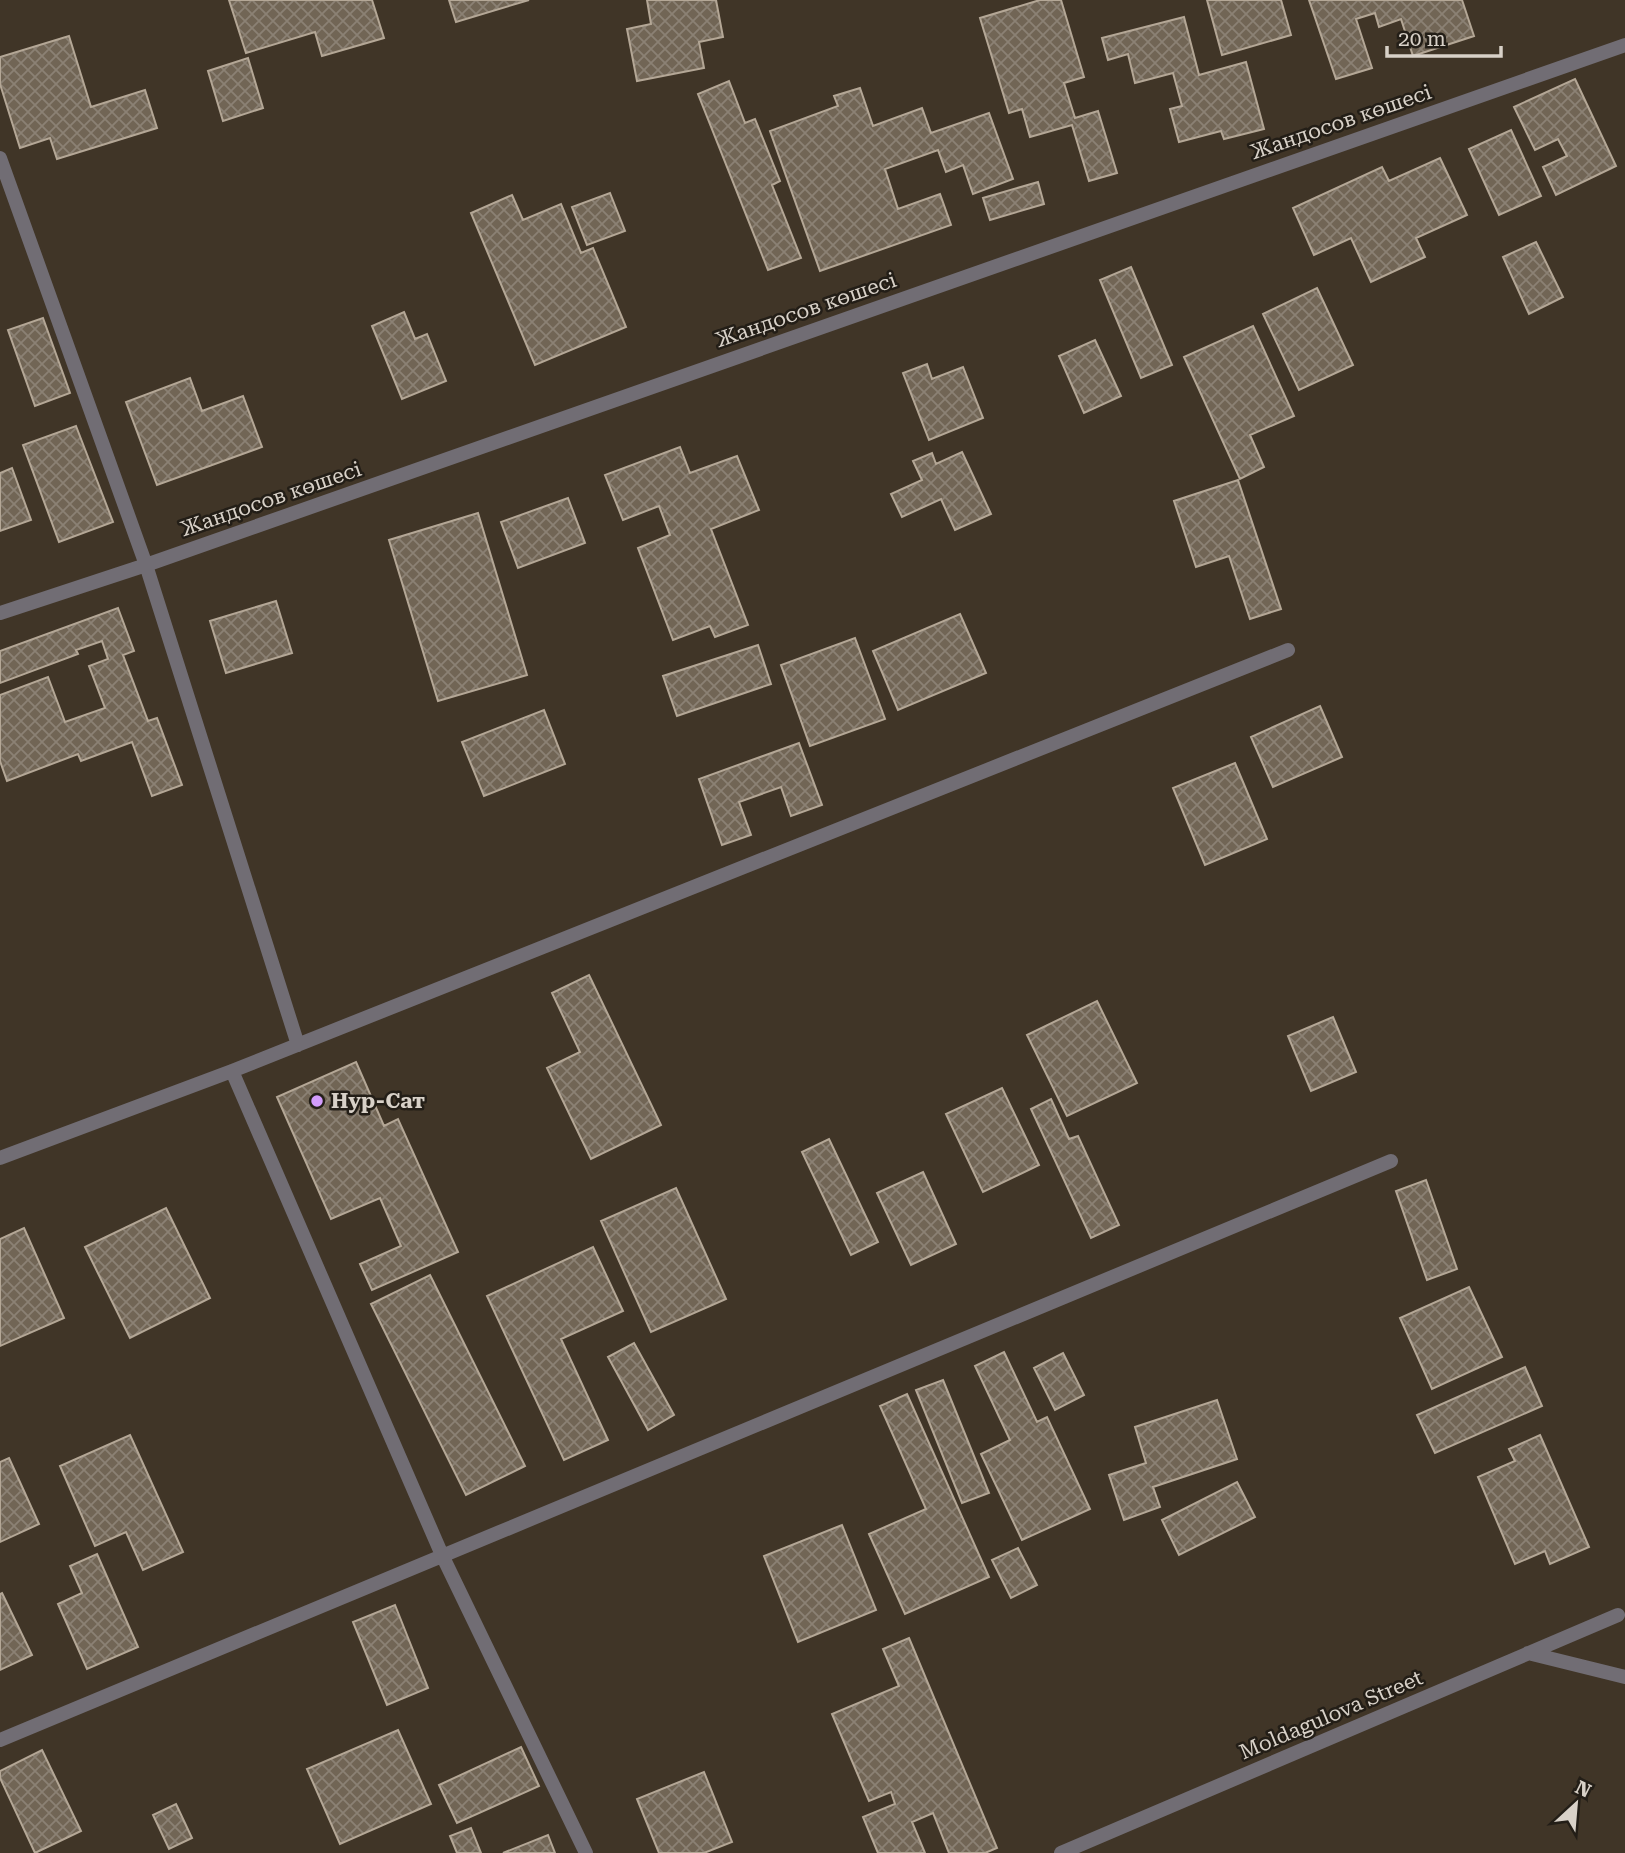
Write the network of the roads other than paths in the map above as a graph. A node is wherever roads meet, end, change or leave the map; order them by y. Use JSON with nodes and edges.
{"nodes":[{"id":1,"x":1625,"y":45,"type":"edge"},
{"id":2,"x":0,"y":158,"type":"edge"},
{"id":3,"x":146,"y":565,"type":"junction"},
{"id":4,"x":0,"y":613,"type":"edge"},
{"id":5,"x":1288,"y":650,"type":"dead end"},
{"id":6,"x":298,"y":1045,"type":"junction"},
{"id":7,"x":232,"y":1071,"type":"junction"},
{"id":8,"x":0,"y":1158,"type":"edge"},
{"id":9,"x":1391,"y":1161,"type":"dead end"},
{"id":10,"x":442,"y":1555,"type":"junction"},
{"id":11,"x":1618,"y":1615,"type":"dead end"},
{"id":12,"x":1528,"y":1653,"type":"junction"},
{"id":13,"x":1625,"y":1677,"type":"edge"},
{"id":14,"x":0,"y":1740,"type":"edge"},
{"id":15,"x":586,"y":1853,"type":"edge"},
{"id":16,"x":1061,"y":1853,"type":"edge"}],
"edges":[{"from":1,"to":3,"type":"street","name":"Жандосов көшесі"},
{"from":2,"to":3,"type":"street"},
{"from":3,"to":4,"type":"street","name":"Жандосов көшесі"},
{"from":3,"to":6,"type":"street"},
{"from":5,"to":6,"type":"street"},
{"from":6,"to":7,"type":"street"},
{"from":7,"to":8,"type":"street"},
{"from":7,"to":10,"type":"street"},
{"from":9,"to":10,"type":"street"},
{"from":10,"to":14,"type":"street"},
{"from":10,"to":15,"type":"street"},
{"from":11,"to":12,"type":"street","name":"Moldagulova Street"},
{"from":12,"to":13,"type":"street"},
{"from":12,"to":16,"type":"street","name":"Moldagulova Street"}]}
